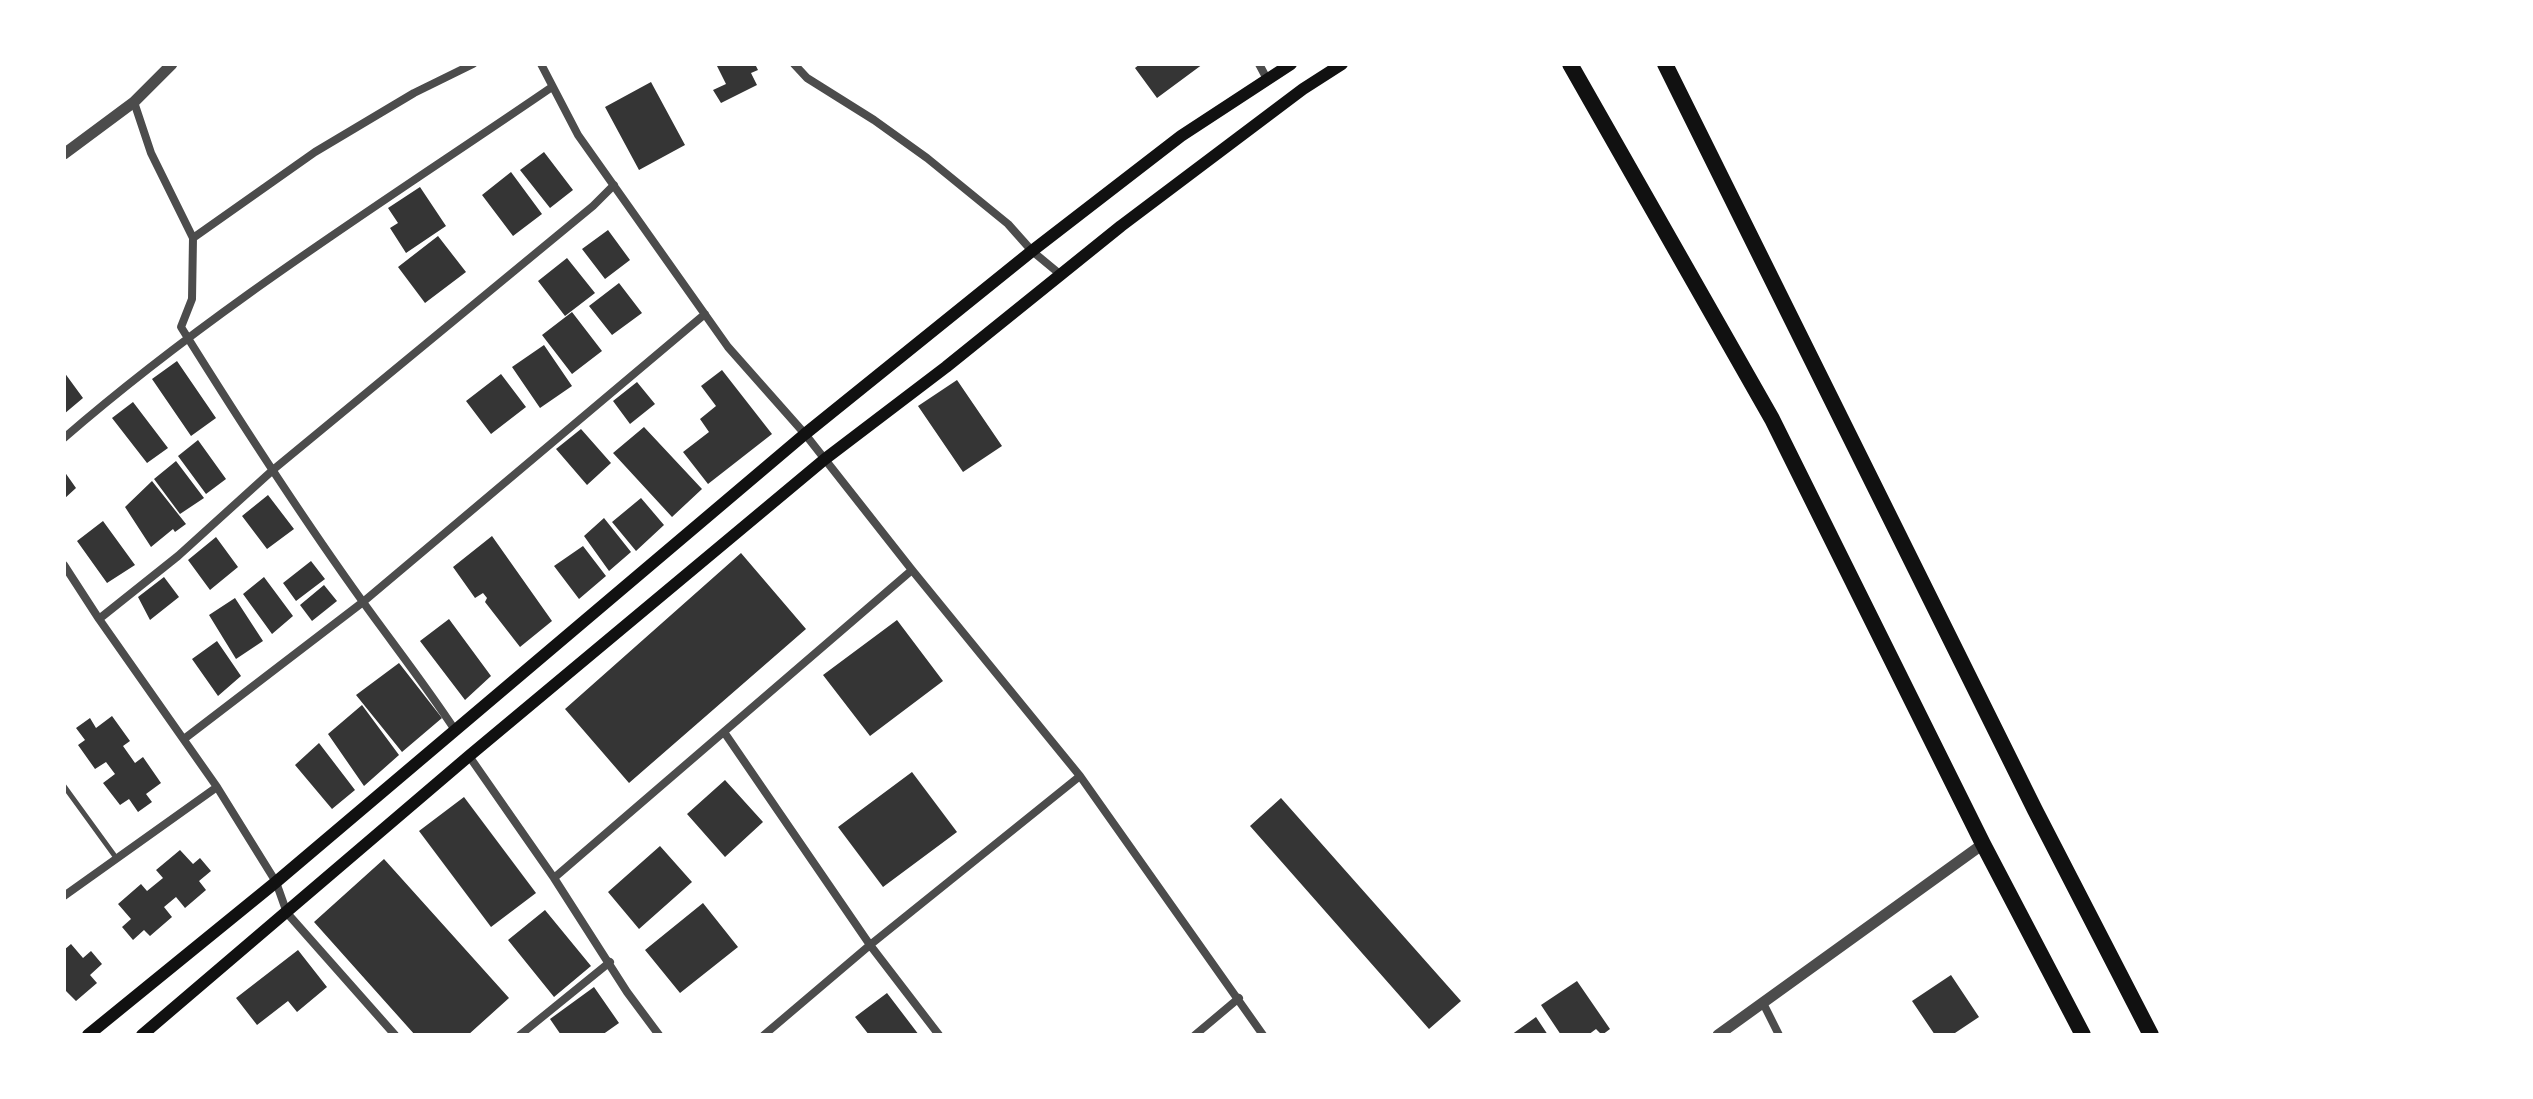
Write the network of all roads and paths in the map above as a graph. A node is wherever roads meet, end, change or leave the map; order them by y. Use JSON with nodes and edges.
{"nodes":[{"id":1,"x":172,"y":64,"type":"edge"},
{"id":2,"x":473,"y":64,"type":"edge"},
{"id":3,"x":541,"y":64,"type":"edge"},
{"id":4,"x":794,"y":64,"type":"edge"},
{"id":5,"x":1259,"y":64,"type":"edge"},
{"id":6,"x":1291,"y":64,"type":"edge"},
{"id":7,"x":1342,"y":64,"type":"edge"},
{"id":8,"x":1570,"y":64,"type":"edge"},
{"id":9,"x":1665,"y":64,"type":"edge"},
{"id":10,"x":1267,"y":79,"type":"junction"},
{"id":11,"x":552,"y":87,"type":"junction"},
{"id":12,"x":134,"y":102,"type":"junction"},
{"id":13,"x":64,"y":154,"type":"edge"},
{"id":14,"x":614,"y":185,"type":"junction"},
{"id":15,"x":193,"y":238,"type":"junction"},
{"id":16,"x":1032,"y":251,"type":"junction"},
{"id":17,"x":1061,"y":275,"type":"junction"},
{"id":18,"x":705,"y":314,"type":"junction"},
{"id":19,"x":189,"y":340,"type":"junction"},
{"id":20,"x":805,"y":434,"type":"junction"},
{"id":21,"x":64,"y":438,"type":"edge"},
{"id":22,"x":825,"y":459,"type":"junction"},
{"id":23,"x":274,"y":469,"type":"junction"},
{"id":24,"x":64,"y":565,"type":"edge"},
{"id":25,"x":912,"y":570,"type":"junction"},
{"id":26,"x":363,"y":602,"type":"junction"},
{"id":27,"x":99,"y":619,"type":"junction"},
{"id":28,"x":455,"y":730,"type":"junction"},
{"id":29,"x":724,"y":732,"type":"junction"},
{"id":30,"x":184,"y":739,"type":"junction"},
{"id":31,"x":469,"y":756,"type":"junction"},
{"id":32,"x":1080,"y":776,"type":"junction"},
{"id":33,"x":64,"y":786,"type":"edge"},
{"id":34,"x":217,"y":787,"type":"junction"},
{"id":35,"x":1983,"y":844,"type":"junction"},
{"id":36,"x":117,"y":859,"type":"junction"},
{"id":37,"x":554,"y":878,"type":"junction"},
{"id":38,"x":276,"y":882,"type":"junction"},
{"id":39,"x":64,"y":896,"type":"edge"},
{"id":40,"x":287,"y":913,"type":"junction"},
{"id":41,"x":870,"y":945,"type":"junction"},
{"id":42,"x":610,"y":962,"type":"junction"},
{"id":43,"x":1239,"y":998,"type":"junction"},
{"id":44,"x":1763,"y":1003,"type":"junction"},
{"id":45,"x":88,"y":1035,"type":"edge"},
{"id":46,"x":142,"y":1035,"type":"edge"},
{"id":47,"x":395,"y":1035,"type":"edge"},
{"id":48,"x":520,"y":1035,"type":"edge"},
{"id":49,"x":659,"y":1035,"type":"edge"},
{"id":50,"x":764,"y":1035,"type":"edge"},
{"id":51,"x":939,"y":1035,"type":"edge"},
{"id":52,"x":1195,"y":1035,"type":"edge"},
{"id":53,"x":1263,"y":1035,"type":"edge"},
{"id":54,"x":1718,"y":1035,"type":"edge"},
{"id":55,"x":1779,"y":1035,"type":"edge"},
{"id":56,"x":2083,"y":1035,"type":"edge"},
{"id":57,"x":2151,"y":1035,"type":"edge"}],
"edges":[{"from":1,"to":12,"type":"street"},
{"from":2,"to":15,"type":"street"},
{"from":3,"to":11,"type":"street"},
{"from":4,"to":16,"type":"street"},
{"from":5,"to":10,"type":"street"},
{"from":6,"to":10,"type":"main road"},
{"from":7,"to":17,"type":"main road"},
{"from":8,"to":35,"type":"highway"},
{"from":9,"to":57,"type":"highway"},
{"from":10,"to":16,"type":"main road"},
{"from":11,"to":14,"type":"street"},
{"from":11,"to":19,"type":"street"},
{"from":12,"to":13,"type":"street"},
{"from":12,"to":15,"type":"street"},
{"from":14,"to":18,"type":"street"},
{"from":14,"to":23,"type":"street"},
{"from":15,"to":19,"type":"street"},
{"from":16,"to":17,"type":"street"},
{"from":16,"to":20,"type":"main road"},
{"from":17,"to":22,"type":"main road"},
{"from":18,"to":20,"type":"street"},
{"from":18,"to":26,"type":"street"},
{"from":19,"to":21,"type":"street"},
{"from":19,"to":23,"type":"street"},
{"from":20,"to":22,"type":"street"},
{"from":20,"to":28,"type":"main road"},
{"from":22,"to":25,"type":"street"},
{"from":22,"to":31,"type":"main road"},
{"from":23,"to":26,"type":"street"},
{"from":23,"to":27,"type":"street"},
{"from":24,"to":27,"type":"street"},
{"from":25,"to":29,"type":"street"},
{"from":25,"to":32,"type":"street"},
{"from":26,"to":28,"type":"street"},
{"from":26,"to":30,"type":"street"},
{"from":27,"to":30,"type":"street"},
{"from":28,"to":38,"type":"main road"},
{"from":29,"to":37,"type":"street"},
{"from":29,"to":41,"type":"street"},
{"from":30,"to":34,"type":"street"},
{"from":31,"to":37,"type":"street"},
{"from":31,"to":40,"type":"main road"},
{"from":32,"to":41,"type":"street"},
{"from":32,"to":43,"type":"street"},
{"from":33,"to":36,"type":"lane"},
{"from":34,"to":36,"type":"street"},
{"from":34,"to":38,"type":"street"},
{"from":35,"to":44,"type":"street"},
{"from":35,"to":56,"type":"highway"},
{"from":36,"to":39,"type":"street"},
{"from":37,"to":42,"type":"street"},
{"from":38,"to":40,"type":"street"},
{"from":38,"to":45,"type":"main road"},
{"from":40,"to":46,"type":"main road"},
{"from":40,"to":47,"type":"street"},
{"from":41,"to":50,"type":"street"},
{"from":41,"to":51,"type":"street"},
{"from":42,"to":48,"type":"street"},
{"from":42,"to":49,"type":"street"},
{"from":43,"to":52,"type":"street"},
{"from":43,"to":53,"type":"street"},
{"from":44,"to":54,"type":"street"},
{"from":44,"to":55,"type":"street"}]}
